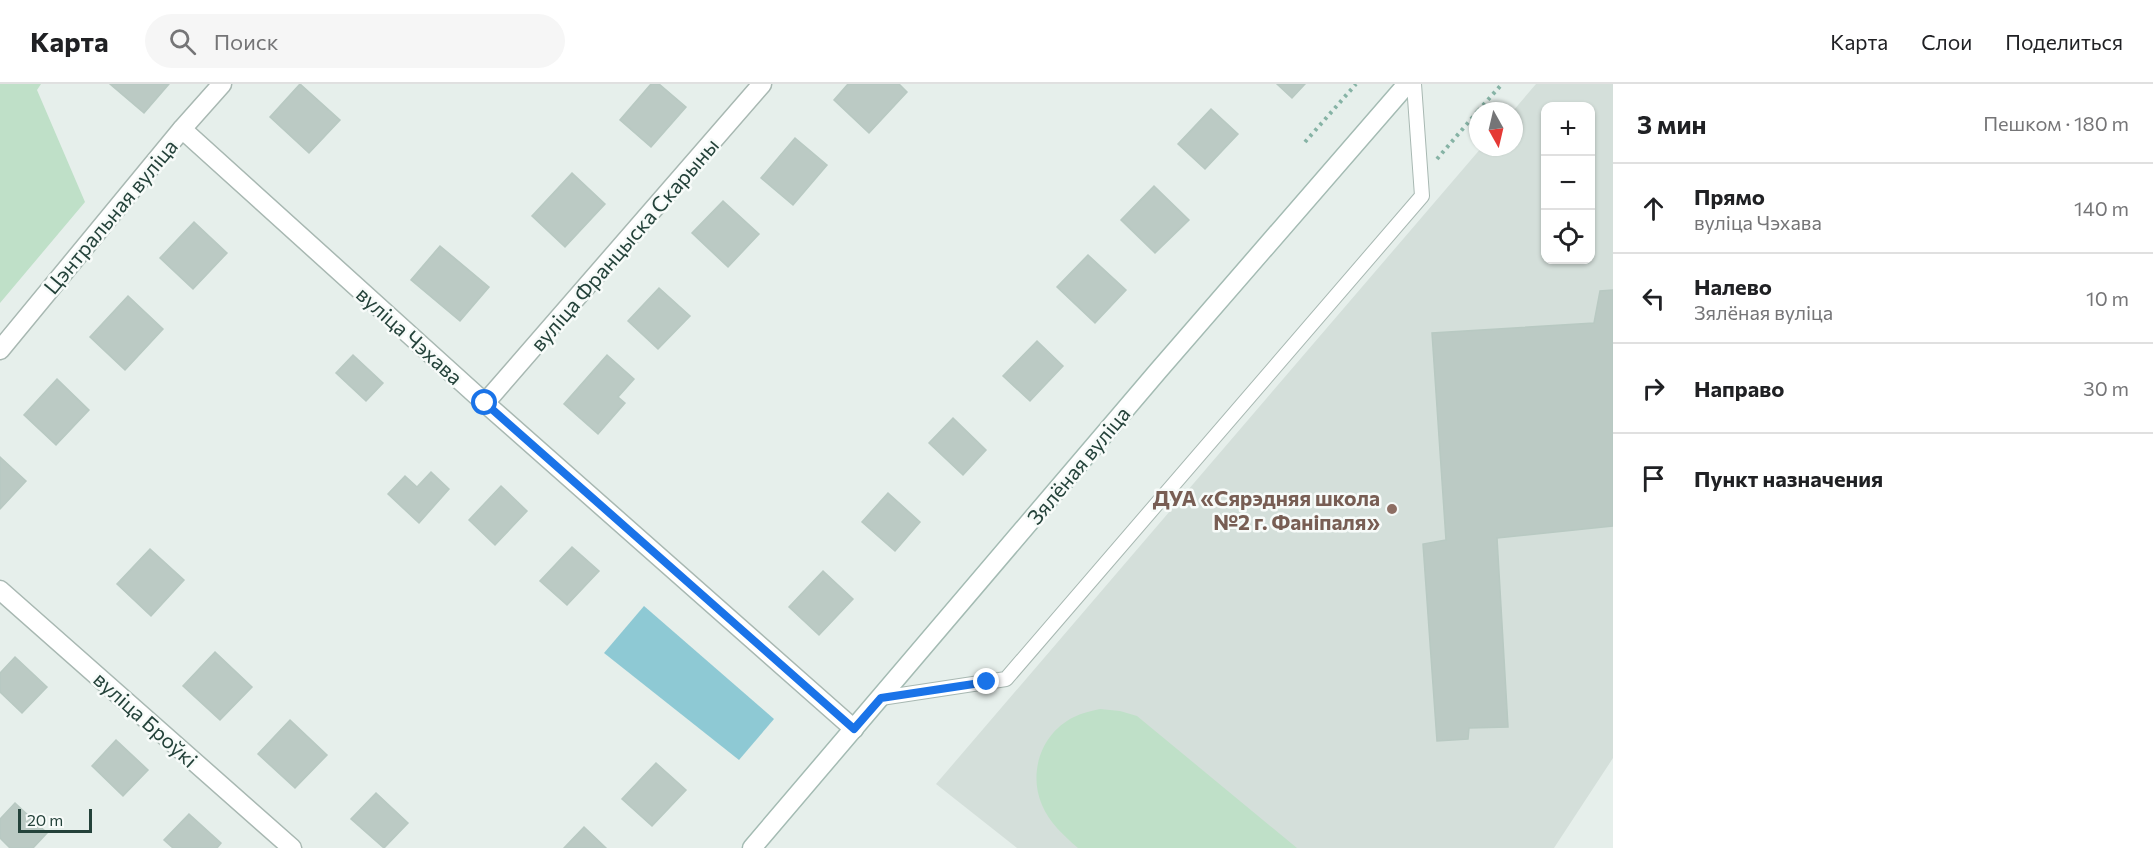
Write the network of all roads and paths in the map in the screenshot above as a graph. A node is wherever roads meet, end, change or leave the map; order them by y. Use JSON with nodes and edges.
{"nodes":[{"id":1,"x":222,"y":84,"type":"edge"},
{"id":2,"x":762,"y":84,"type":"edge"},
{"id":3,"x":1356,"y":84,"type":"edge"},
{"id":4,"x":1407,"y":84,"type":"edge"},
{"id":5,"x":1414,"y":84,"type":"edge"},
{"id":6,"x":1502,"y":84,"type":"edge"},
{"id":7,"x":1486,"y":102,"type":"edge"},
{"id":8,"x":182,"y":129,"type":"junction"},
{"id":9,"x":1305,"y":142,"type":"dead end"},
{"id":10,"x":0,"y":350,"type":"edge"},
{"id":11,"x":485,"y":403,"type":"junction"},
{"id":12,"x":0,"y":590,"type":"edge"},
{"id":13,"x":881,"y":698,"type":"junction"},
{"id":14,"x":854,"y":729,"type":"junction"},
{"id":15,"x":292,"y":848,"type":"edge"},
{"id":16,"x":752,"y":848,"type":"edge"}],
"edges":[{"from":1,"to":8,"type":"street","name":"Цэнтральная вуліца"},
{"from":2,"to":11,"type":"street","name":"вуліца Францыска Скарыны"},
{"from":3,"to":9,"type":"path"},
{"from":4,"to":13,"type":"street","name":"Зялёная вуліца"},
{"from":5,"to":13,"type":"lane"},
{"from":6,"to":7,"type":"path"},
{"from":8,"to":10,"type":"street","name":"Цэнтральная вуліца"},
{"from":8,"to":11,"type":"street","name":"вуліца Чэхава"},
{"from":11,"to":14,"type":"street","name":"вуліца Чэхава"},
{"from":12,"to":15,"type":"street","name":"вуліца Броўкі"},
{"from":13,"to":14,"type":"street","name":"Зялёная вуліца"},
{"from":14,"to":16,"type":"street","name":"Зялёная вуліца"}]}
